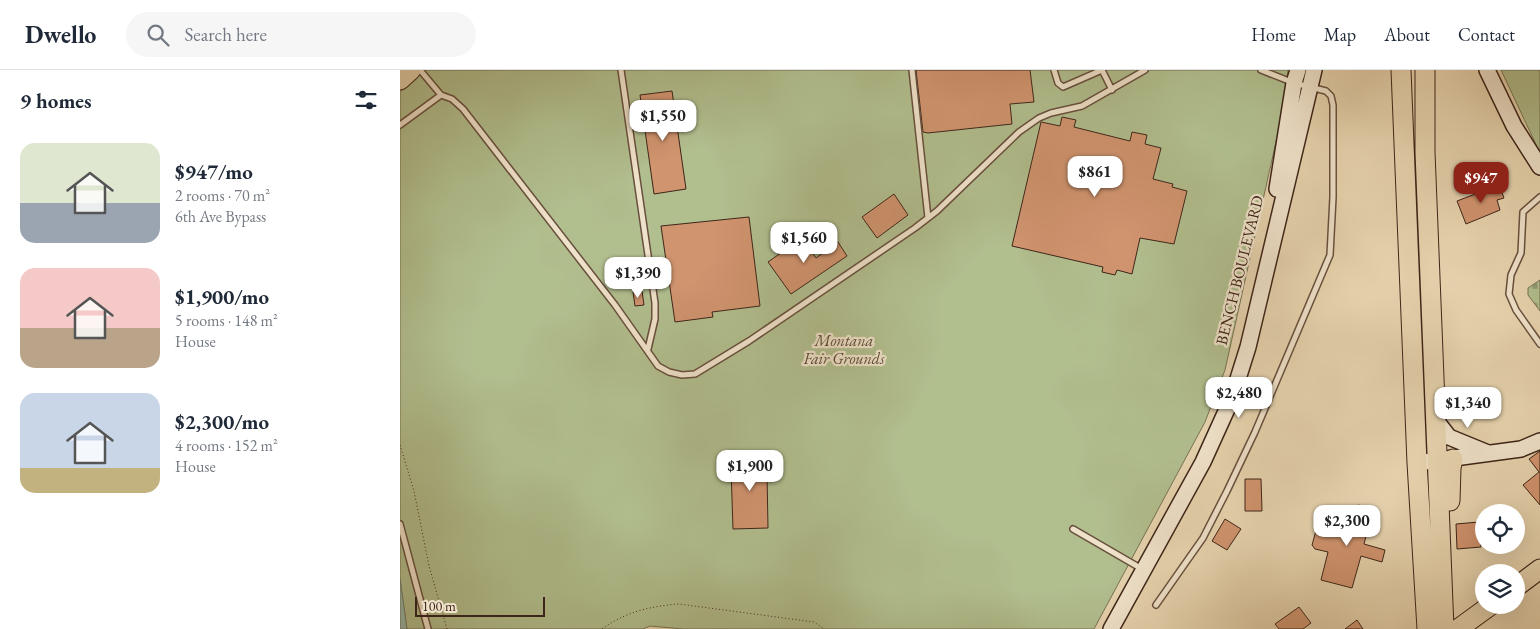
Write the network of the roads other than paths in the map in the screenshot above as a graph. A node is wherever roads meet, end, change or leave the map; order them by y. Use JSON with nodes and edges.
{"nodes":[{"id":1,"x":410,"y":70,"type":"edge"},
{"id":2,"x":420,"y":70,"type":"edge"},
{"id":3,"x":621,"y":70,"type":"edge"},
{"id":4,"x":912,"y":70,"type":"edge"},
{"id":5,"x":1054,"y":70,"type":"edge"},
{"id":6,"x":1102,"y":70,"type":"edge"},
{"id":7,"x":1145,"y":70,"type":"edge"},
{"id":8,"x":1261,"y":70,"type":"edge"},
{"id":9,"x":1314,"y":70,"type":"edge"},
{"id":10,"x":1401,"y":70,"type":"edge"},
{"id":11,"x":1425,"y":70,"type":"edge"},
{"id":12,"x":1488,"y":70,"type":"edge"},
{"id":13,"x":400,"y":80,"type":"edge"},
{"id":14,"x":1300,"y":80,"type":"edge"},
{"id":15,"x":1112,"y":90,"type":"junction"},
{"id":16,"x":441,"y":95,"type":"junction"},
{"id":17,"x":400,"y":125,"type":"edge"},
{"id":18,"x":1540,"y":167,"type":"edge"},
{"id":19,"x":1540,"y":197,"type":"edge"},
{"id":20,"x":928,"y":218,"type":"junction"},
{"id":21,"x":1540,"y":344,"type":"edge"},
{"id":22,"x":648,"y":349,"type":"junction"},
{"id":23,"x":1435,"y":418,"type":"junction"},
{"id":24,"x":1540,"y":441,"type":"edge"},
{"id":25,"x":1488,"y":453,"type":"junction"},
{"id":26,"x":1445,"y":460,"type":"junction"},
{"id":27,"x":1417,"y":463,"type":"junction"},
{"id":28,"x":400,"y":524,"type":"edge"},
{"id":29,"x":1073,"y":529,"type":"dead end"},
{"id":30,"x":1139,"y":567,"type":"junction"},
{"id":31,"x":1540,"y":569,"type":"edge"},
{"id":32,"x":1525,"y":580,"type":"edge"},
{"id":33,"x":1156,"y":605,"type":"dead end"},
{"id":34,"x":1479,"y":614,"type":"edge"},
{"id":35,"x":428,"y":629,"type":"edge"},
{"id":36,"x":1101,"y":629,"type":"edge"},
{"id":37,"x":1111,"y":629,"type":"edge"},
{"id":38,"x":1427,"y":629,"type":"edge"},
{"id":39,"x":1444,"y":629,"type":"edge"},
{"id":40,"x":1458,"y":629,"type":"edge"}],
"edges":[{"from":1,"to":13,"type":"highway"},
{"from":2,"to":16,"type":"lane"},
{"from":3,"to":22,"type":"lane"},
{"from":4,"to":20,"type":"lane"},
{"from":5,"to":6,"type":"lane"},
{"from":6,"to":15,"type":"lane"},
{"from":7,"to":15,"type":"lane"},
{"from":8,"to":14,"type":"lane"},
{"from":9,"to":14,"type":"main road"},
{"from":10,"to":27,"type":"highway"},
{"from":11,"to":23,"type":"highway"},
{"from":12,"to":18,"type":"main road"},
{"from":14,"to":30,"type":"main road"},
{"from":14,"to":33,"type":"lane"},
{"from":15,"to":20,"type":"lane"},
{"from":16,"to":17,"type":"lane"},
{"from":16,"to":22,"type":"lane"},
{"from":19,"to":21,"type":"lane"},
{"from":20,"to":22,"type":"lane"},
{"from":23,"to":25,"type":"main road"},
{"from":23,"to":26,"type":"highway"},
{"from":24,"to":25,"type":"main road"},
{"from":25,"to":26,"type":"main road"},
{"from":26,"to":27,"type":"main road"},
{"from":26,"to":39,"type":"highway"},
{"from":27,"to":38,"type":"highway"},
{"from":28,"to":35,"type":"lane"},
{"from":29,"to":30,"type":"lane"},
{"from":30,"to":36,"type":"main road"},
{"from":30,"to":37,"type":"main road"},
{"from":31,"to":32,"type":"highway"},
{"from":34,"to":40,"type":"highway"}]}
